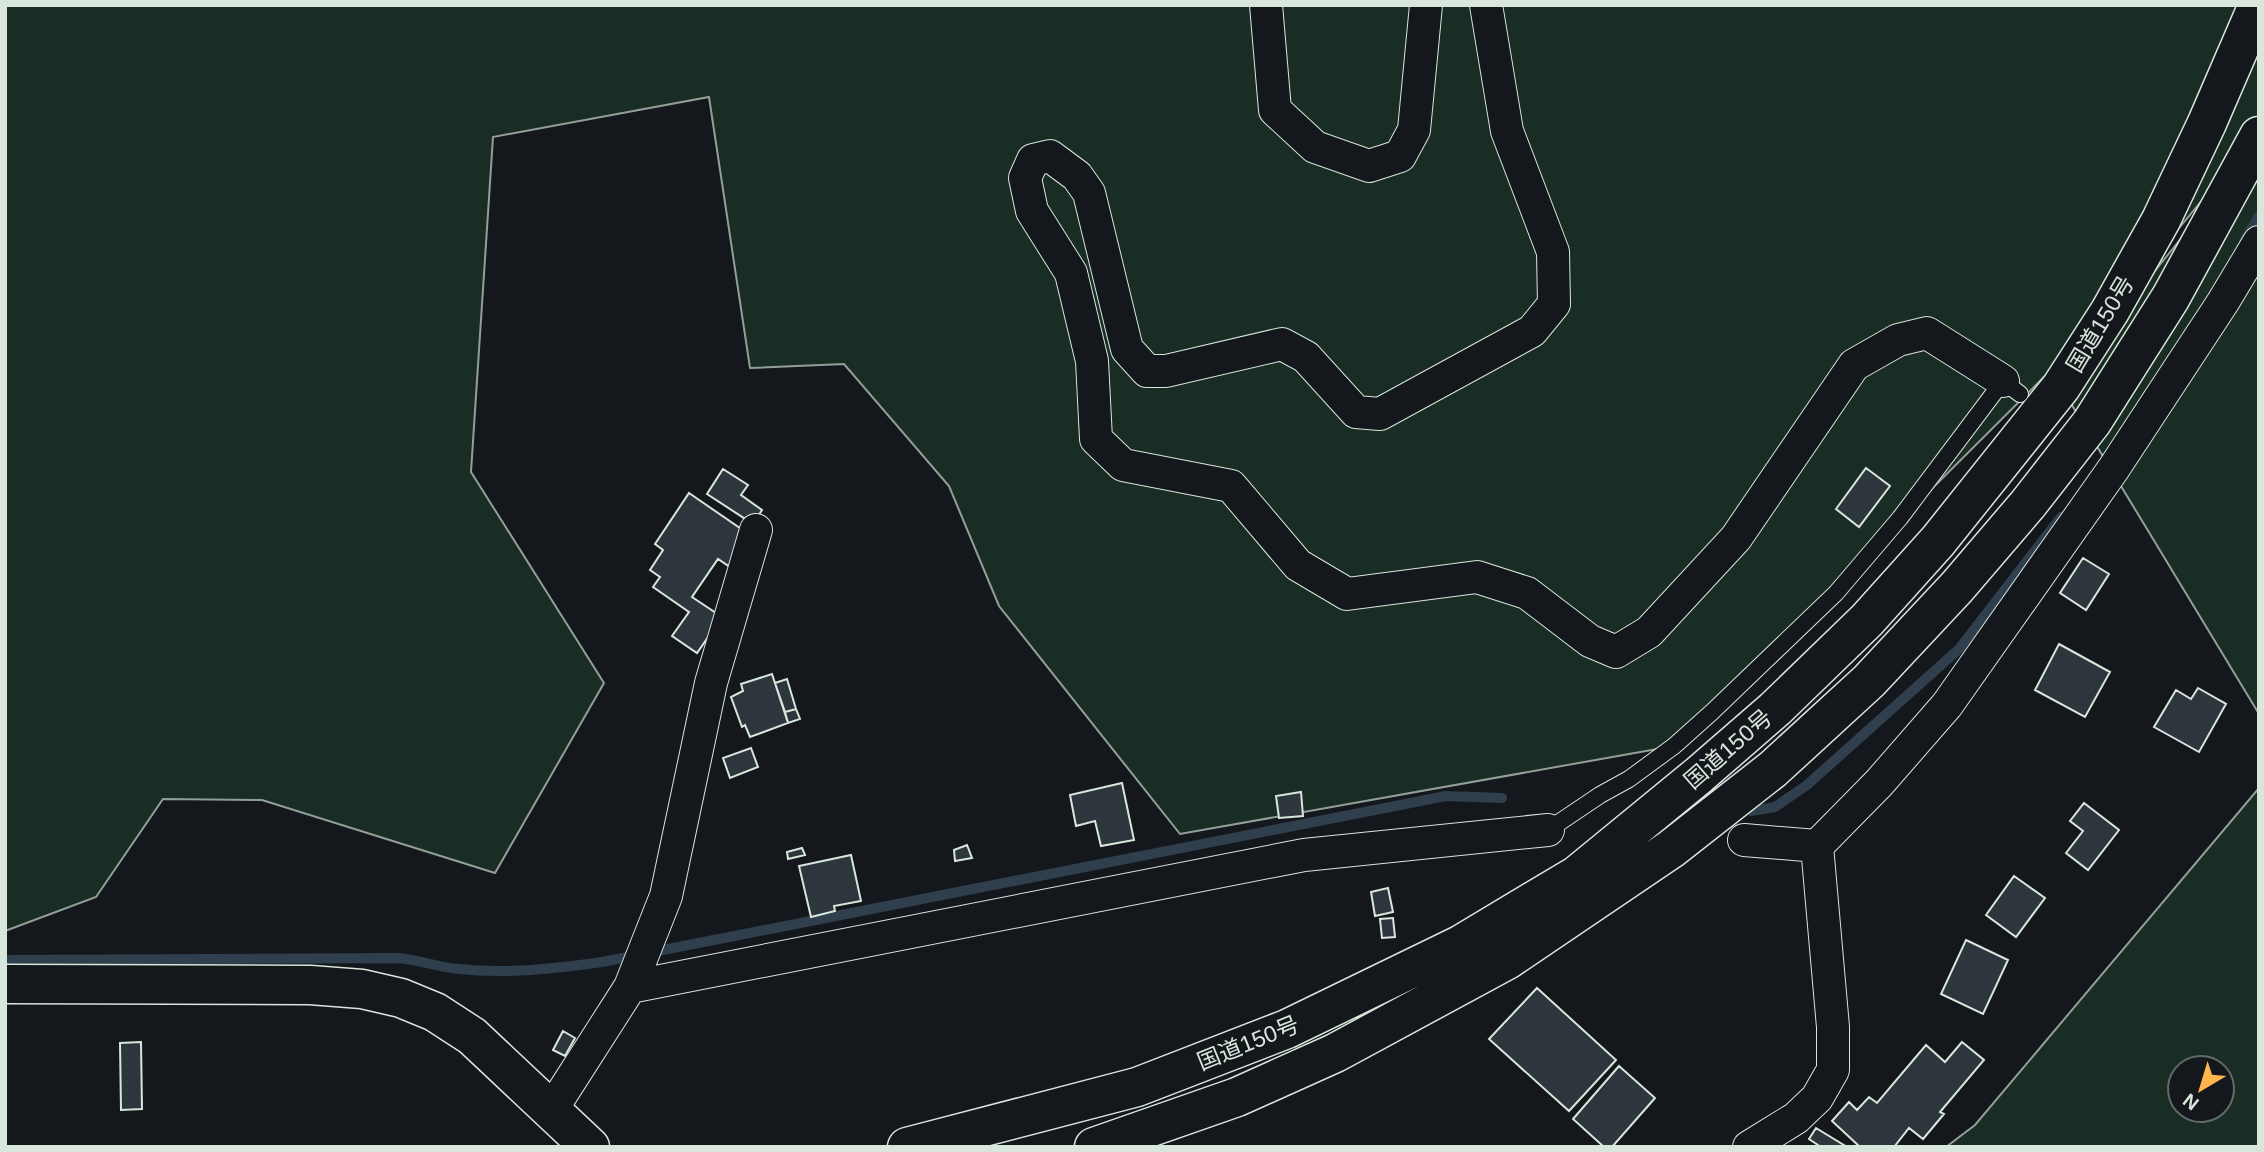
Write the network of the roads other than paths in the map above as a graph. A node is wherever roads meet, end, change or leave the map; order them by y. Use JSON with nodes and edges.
{"nodes":[{"id":1,"x":1266,"y":5,"type":"edge"},
{"id":2,"x":1426,"y":5,"type":"edge"},
{"id":3,"x":1486,"y":5,"type":"edge"},
{"id":4,"x":2258,"y":5,"type":"edge"},
{"id":5,"x":2259,"y":136,"type":"edge"},
{"id":6,"x":2259,"y":242,"type":"edge"},
{"id":7,"x":2011,"y":388,"type":"joint"},
{"id":8,"x":756,"y":530,"type":"dead end"},
{"id":9,"x":1548,"y":830,"type":"joint"},
{"id":10,"x":1744,"y":841,"type":"dead end"},
{"id":11,"x":1816,"y":846,"type":"junction"},
{"id":12,"x":5,"y":984,"type":"edge"},
{"id":13,"x":630,"y":987,"type":"junction"},
{"id":14,"x":552,"y":1109,"type":"junction"},
{"id":15,"x":590,"y":1147,"type":"edge"},
{"id":16,"x":907,"y":1147,"type":"edge"},
{"id":17,"x":1094,"y":1147,"type":"edge"},
{"id":18,"x":1749,"y":1147,"type":"edge"}],
"edges":[{"from":1,"to":2,"type":"street"},
{"from":3,"to":7,"type":"street"},
{"from":4,"to":16,"type":"main road","name":"国道150号"},
{"from":5,"to":17,"type":"main road","name":"国道150号"},
{"from":6,"to":11,"type":"street"},
{"from":7,"to":9,"type":"lane"},
{"from":8,"to":13,"type":"street"},
{"from":9,"to":13,"type":"street"},
{"from":10,"to":11,"type":"street"},
{"from":11,"to":18,"type":"street"},
{"from":12,"to":14,"type":"main road"},
{"from":13,"to":14,"type":"street"},
{"from":14,"to":15,"type":"main road"}]}
